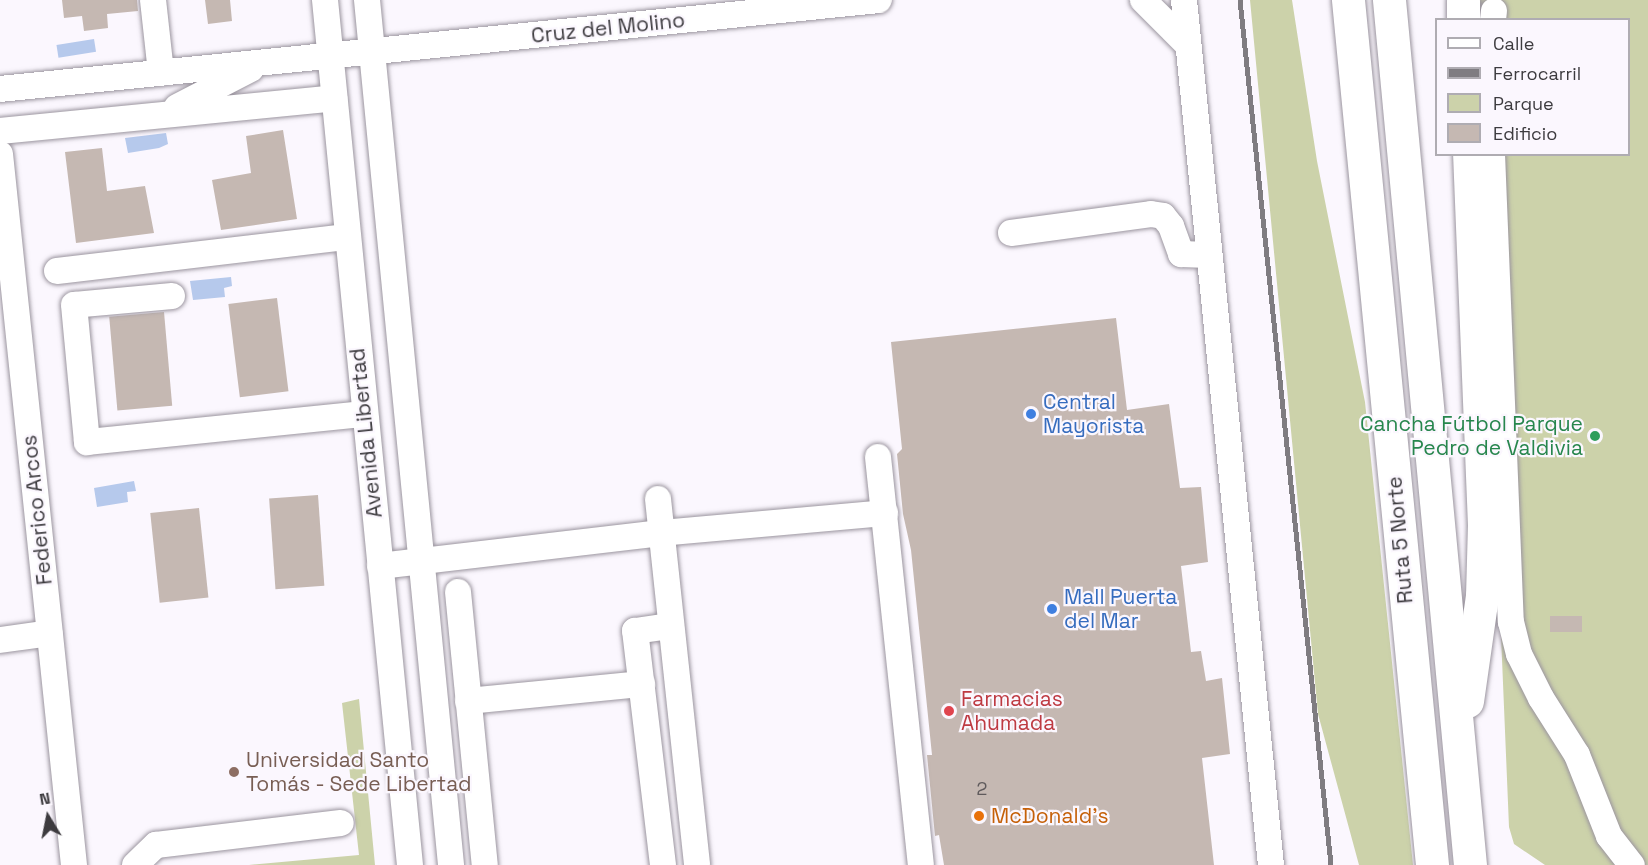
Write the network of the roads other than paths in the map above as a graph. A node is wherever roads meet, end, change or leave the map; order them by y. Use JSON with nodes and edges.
{"nodes":[{"id":1,"x":153,"y":0,"type":"edge"},
{"id":2,"x":325,"y":0,"type":"edge"},
{"id":3,"x":366,"y":0,"type":"edge"},
{"id":4,"x":879,"y":0,"type":"edge"},
{"id":5,"x":1143,"y":0,"type":"edge"},
{"id":6,"x":1184,"y":0,"type":"edge"},
{"id":7,"x":1348,"y":0,"type":"edge"},
{"id":8,"x":1389,"y":0,"type":"edge"},
{"id":9,"x":1463,"y":0,"type":"edge"},
{"id":10,"x":830,"y":2,"type":"edge"},
{"id":11,"x":1483,"y":17,"type":"edge"},
{"id":12,"x":1187,"y":44,"type":"junction"},
{"id":13,"x":373,"y":53,"type":"junction"},
{"id":14,"x":330,"y":56,"type":"junction"},
{"id":15,"x":265,"y":63,"type":"junction"},
{"id":16,"x":161,"y":73,"type":"junction"},
{"id":17,"x":0,"y":89,"type":"edge"},
{"id":18,"x":334,"y":98,"type":"junction"},
{"id":19,"x":152,"y":116,"type":"junction"},
{"id":20,"x":0,"y":131,"type":"edge"},
{"id":21,"x":0,"y":154,"type":"edge"},
{"id":22,"x":1469,"y":156,"type":"edge"},
{"id":23,"x":1492,"y":156,"type":"edge"},
{"id":24,"x":1011,"y":233,"type":"dead end"},
{"id":25,"x":347,"y":237,"type":"junction"},
{"id":26,"x":1209,"y":255,"type":"junction"},
{"id":27,"x":57,"y":271,"type":"dead end"},
{"id":28,"x":172,"y":296,"type":"dead end"},
{"id":29,"x":364,"y":414,"type":"junction"},
{"id":30,"x":879,"y":457,"type":"dead end"},
{"id":31,"x":658,"y":499,"type":"dead end"},
{"id":32,"x":885,"y":513,"type":"junction"},
{"id":33,"x":660,"y":533,"type":"junction"},
{"id":34,"x":420,"y":561,"type":"junction"},
{"id":35,"x":380,"y":566,"type":"junction"},
{"id":36,"x":458,"y":592,"type":"dead end"},
{"id":37,"x":671,"y":626,"type":"junction"},
{"id":38,"x":50,"y":633,"type":"junction"},
{"id":39,"x":0,"y":640,"type":"edge"},
{"id":40,"x":642,"y":684,"type":"junction"},
{"id":41,"x":468,"y":701,"type":"junction"},
{"id":42,"x":1460,"y":748,"type":"junction"},
{"id":43,"x":341,"y":824,"type":"dead end"},
{"id":44,"x":74,"y":865,"type":"edge"},
{"id":45,"x":135,"y":865,"type":"edge"},
{"id":46,"x":410,"y":865,"type":"edge"},
{"id":47,"x":451,"y":865,"type":"edge"},
{"id":48,"x":485,"y":865,"type":"edge"},
{"id":49,"x":663,"y":865,"type":"edge"},
{"id":50,"x":697,"y":865,"type":"edge"},
{"id":51,"x":921,"y":865,"type":"edge"},
{"id":52,"x":1271,"y":865,"type":"edge"},
{"id":53,"x":1432,"y":865,"type":"edge"},
{"id":54,"x":1470,"y":865,"type":"edge"},
{"id":55,"x":1632,"y":865,"type":"edge"}],
"edges":[{"from":1,"to":16,"type":"street"},
{"from":2,"to":14,"type":"street","name":"Avenida Libertad"},
{"from":3,"to":13,"type":"street","name":"Avenida Libertad"},
{"from":4,"to":10,"type":"street","name":"Cruz del Molino"},
{"from":5,"to":12,"type":"street"},
{"from":6,"to":12,"type":"street"},
{"from":7,"to":53,"type":"highway","name":"Ruta 5 Norte"},
{"from":8,"to":42,"type":"highway","name":"Ruta 5 Norte"},
{"from":9,"to":11,"type":"highway"},
{"from":10,"to":13,"type":"street","name":"Cruz del Molino"},
{"from":12,"to":26,"type":"street"},
{"from":13,"to":14,"type":"street","name":"Cruz del Molino"},
{"from":13,"to":34,"type":"street","name":"Avenida Libertad"},
{"from":14,"to":15,"type":"street","name":"Cruz del Molino"},
{"from":14,"to":18,"type":"street","name":"Avenida Libertad"},
{"from":15,"to":16,"type":"street","name":"Cruz del Molino"},
{"from":15,"to":19,"type":"street"},
{"from":16,"to":17,"type":"street","name":"Cruz del Molino"},
{"from":18,"to":19,"type":"street"},
{"from":18,"to":25,"type":"street","name":"Avenida Libertad"},
{"from":19,"to":20,"type":"street"},
{"from":21,"to":38,"type":"street","name":"Federico Arcos"},
{"from":22,"to":42,"type":"highway"},
{"from":23,"to":55,"type":"street"},
{"from":24,"to":26,"type":"street"},
{"from":25,"to":27,"type":"street"},
{"from":25,"to":29,"type":"street","name":"Avenida Libertad"},
{"from":26,"to":52,"type":"street"},
{"from":28,"to":29,"type":"street"},
{"from":29,"to":35,"type":"street","name":"Avenida Libertad"},
{"from":30,"to":32,"type":"street"},
{"from":31,"to":33,"type":"street"},
{"from":32,"to":33,"type":"street"},
{"from":32,"to":51,"type":"street"},
{"from":33,"to":34,"type":"street"},
{"from":33,"to":37,"type":"street"},
{"from":34,"to":35,"type":"street"},
{"from":34,"to":47,"type":"street","name":"Avenida Libertad"},
{"from":35,"to":46,"type":"street","name":"Avenida Libertad"},
{"from":36,"to":41,"type":"street"},
{"from":37,"to":40,"type":"street"},
{"from":37,"to":50,"type":"street"},
{"from":38,"to":39,"type":"street"},
{"from":38,"to":44,"type":"street","name":"Federico Arcos"},
{"from":40,"to":41,"type":"street"},
{"from":40,"to":49,"type":"street"},
{"from":41,"to":48,"type":"street"},
{"from":42,"to":54,"type":"highway","name":"Ruta 5 Norte"},
{"from":43,"to":45,"type":"street"}]}
